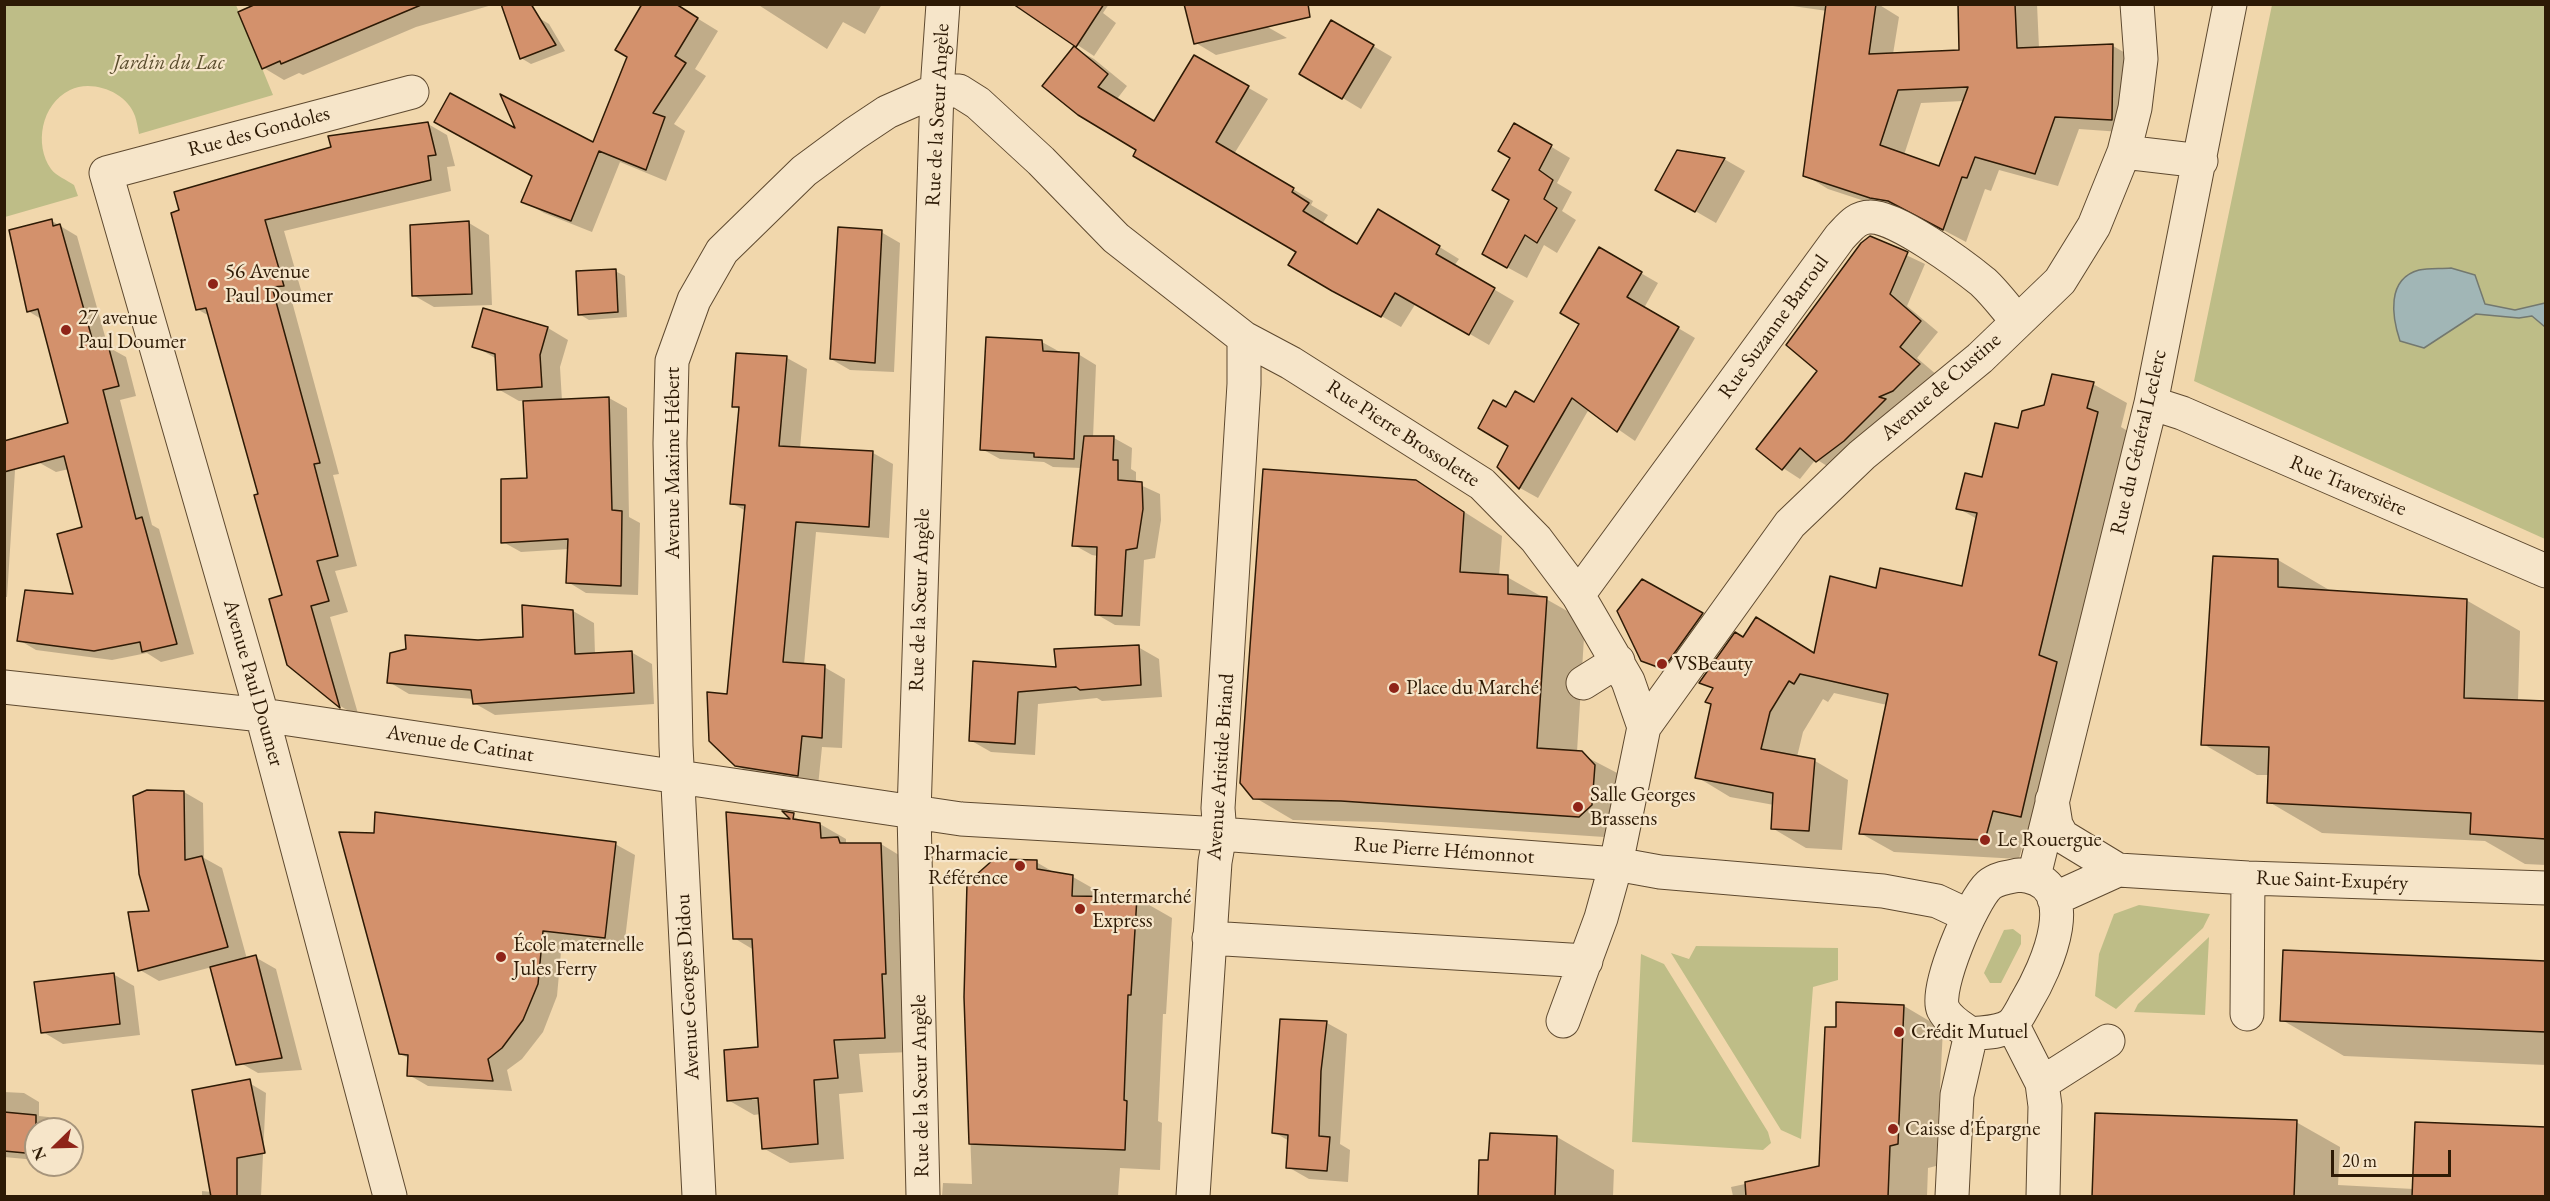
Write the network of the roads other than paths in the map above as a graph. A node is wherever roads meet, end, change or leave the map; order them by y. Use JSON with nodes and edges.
{"nodes":[{"id":1,"x":943,"y":4,"type":"edge"},
{"id":2,"x":2137,"y":4,"type":"edge"},
{"id":3,"x":2230,"y":4,"type":"edge"},
{"id":4,"x":937,"y":90,"type":"junction"},
{"id":5,"x":412,"y":92,"type":"dead end"},
{"id":6,"x":2124,"y":152,"type":"junction"},
{"id":7,"x":2201,"y":161,"type":"junction"},
{"id":8,"x":106,"y":172,"type":"joint"},
{"id":9,"x":2016,"y":321,"type":"junction"},
{"id":10,"x":1244,"y":338,"type":"junction"},
{"id":11,"x":2151,"y":403,"type":"junction"},
{"id":12,"x":2546,"y":571,"type":"edge"},
{"id":13,"x":1578,"y":595,"type":"junction"},
{"id":14,"x":1618,"y":661,"type":"junction"},
{"id":15,"x":1583,"y":683,"type":"dead end"},
{"id":16,"x":4,"y":687,"type":"edge"},
{"id":17,"x":262,"y":715,"type":"junction"},
{"id":18,"x":1644,"y":727,"type":"junction"},
{"id":19,"x":678,"y":777,"type":"junction"},
{"id":20,"x":2052,"y":798,"type":"junction"},
{"id":21,"x":914,"y":813,"type":"junction"},
{"id":22,"x":1220,"y":834,"type":"junction"},
{"id":23,"x":1617,"y":864,"type":"junction"},
{"id":24,"x":2118,"y":870,"type":"junction"},
{"id":25,"x":2248,"y":878,"type":"junction"},
{"id":26,"x":2044,"y":887,"type":"junction"},
{"id":27,"x":2546,"y":888,"type":"edge"},
{"id":28,"x":1969,"y":916,"type":"junction"},
{"id":29,"x":1209,"y":938,"type":"junction"},
{"id":30,"x":1586,"y":961,"type":"junction"},
{"id":31,"x":2247,"y":1014,"type":"dead end"},
{"id":32,"x":1563,"y":1020,"type":"dead end"},
{"id":33,"x":2012,"y":1024,"type":"junction"},
{"id":34,"x":1971,"y":1034,"type":"junction"},
{"id":35,"x":2108,"y":1041,"type":"dead end"},
{"id":36,"x":2042,"y":1083,"type":"junction"},
{"id":37,"x":390,"y":1197,"type":"edge"},
{"id":38,"x":699,"y":1197,"type":"edge"},
{"id":39,"x":923,"y":1197,"type":"edge"},
{"id":40,"x":1193,"y":1197,"type":"edge"},
{"id":41,"x":1952,"y":1197,"type":"edge"},
{"id":42,"x":2043,"y":1197,"type":"edge"}],
"edges":[{"from":1,"to":4,"type":"street","name":"Rue de la Sœur Angèle"},
{"from":2,"to":6,"type":"street","name":"Avenue de Custine"},
{"from":3,"to":7,"type":"street","name":"Rue du Général Leclerc"},
{"from":4,"to":10,"type":"street","name":"Rue Pierre Brossolette"},
{"from":4,"to":19,"type":"street","name":"Avenue Maxime Hébert"},
{"from":4,"to":21,"type":"street","name":"Rue de la Sœur Angèle"},
{"from":5,"to":8,"type":"street","name":"Rue des Gondoles"},
{"from":6,"to":7,"type":"street"},
{"from":6,"to":9,"type":"street","name":"Avenue de Custine"},
{"from":7,"to":11,"type":"street","name":"Rue du Général Leclerc"},
{"from":8,"to":17,"type":"street","name":"Avenue Paul Doumer"},
{"from":9,"to":13,"type":"street","name":"Rue Suzanne Barroul"},
{"from":9,"to":18,"type":"street","name":"Avenue de Custine"},
{"from":10,"to":13,"type":"street","name":"Rue Pierre Brossolette"},
{"from":10,"to":22,"type":"street","name":"Avenue Aristide Briand"},
{"from":11,"to":12,"type":"street","name":"Rue Traversière"},
{"from":11,"to":20,"type":"street","name":"Rue du Général Leclerc"},
{"from":13,"to":14,"type":"street","name":"Rue Pierre Brossolette"},
{"from":14,"to":15,"type":"street"},
{"from":14,"to":18,"type":"street","name":"Rue Pierre Brossolette"},
{"from":16,"to":17,"type":"street","name":"Avenue de Catinat"},
{"from":17,"to":19,"type":"street","name":"Avenue de Catinat"},
{"from":17,"to":37,"type":"street","name":"Avenue Paul Doumer"},
{"from":18,"to":23,"type":"street"},
{"from":19,"to":21,"type":"street","name":"Avenue de Catinat"},
{"from":19,"to":38,"type":"street","name":"Avenue Georges Didou"},
{"from":20,"to":24,"type":"street","name":"Rue Saint-Exupéry"},
{"from":20,"to":26,"type":"street","name":"Rue du Général Leclerc"},
{"from":21,"to":22,"type":"street","name":"Rue Pierre Hémonnot"},
{"from":21,"to":39,"type":"street","name":"Rue de la Sœur Angèle"},
{"from":22,"to":23,"type":"street","name":"Rue Pierre Hémonnot"},
{"from":22,"to":29,"type":"street","name":"Avenue Aristide Briand"},
{"from":23,"to":28,"type":"street","name":"Rue Pierre Hémonnot"},
{"from":23,"to":30,"type":"street"},
{"from":24,"to":25,"type":"street","name":"Rue Saint-Exupéry"},
{"from":24,"to":26,"type":"street","name":"Rue Saint-Exupéry"},
{"from":25,"to":27,"type":"street","name":"Rue Saint-Exupéry"},
{"from":25,"to":31,"type":"street"},
{"from":26,"to":28,"type":"street"},
{"from":26,"to":33,"type":"street","name":"Rue du Général Leclerc"},
{"from":28,"to":34,"type":"street"},
{"from":29,"to":30,"type":"street"},
{"from":29,"to":40,"type":"street","name":"Avenue Aristide Briand"},
{"from":30,"to":32,"type":"street"},
{"from":33,"to":34,"type":"street"},
{"from":33,"to":36,"type":"street"},
{"from":34,"to":41,"type":"street"},
{"from":35,"to":36,"type":"street"},
{"from":36,"to":42,"type":"street"}]}
